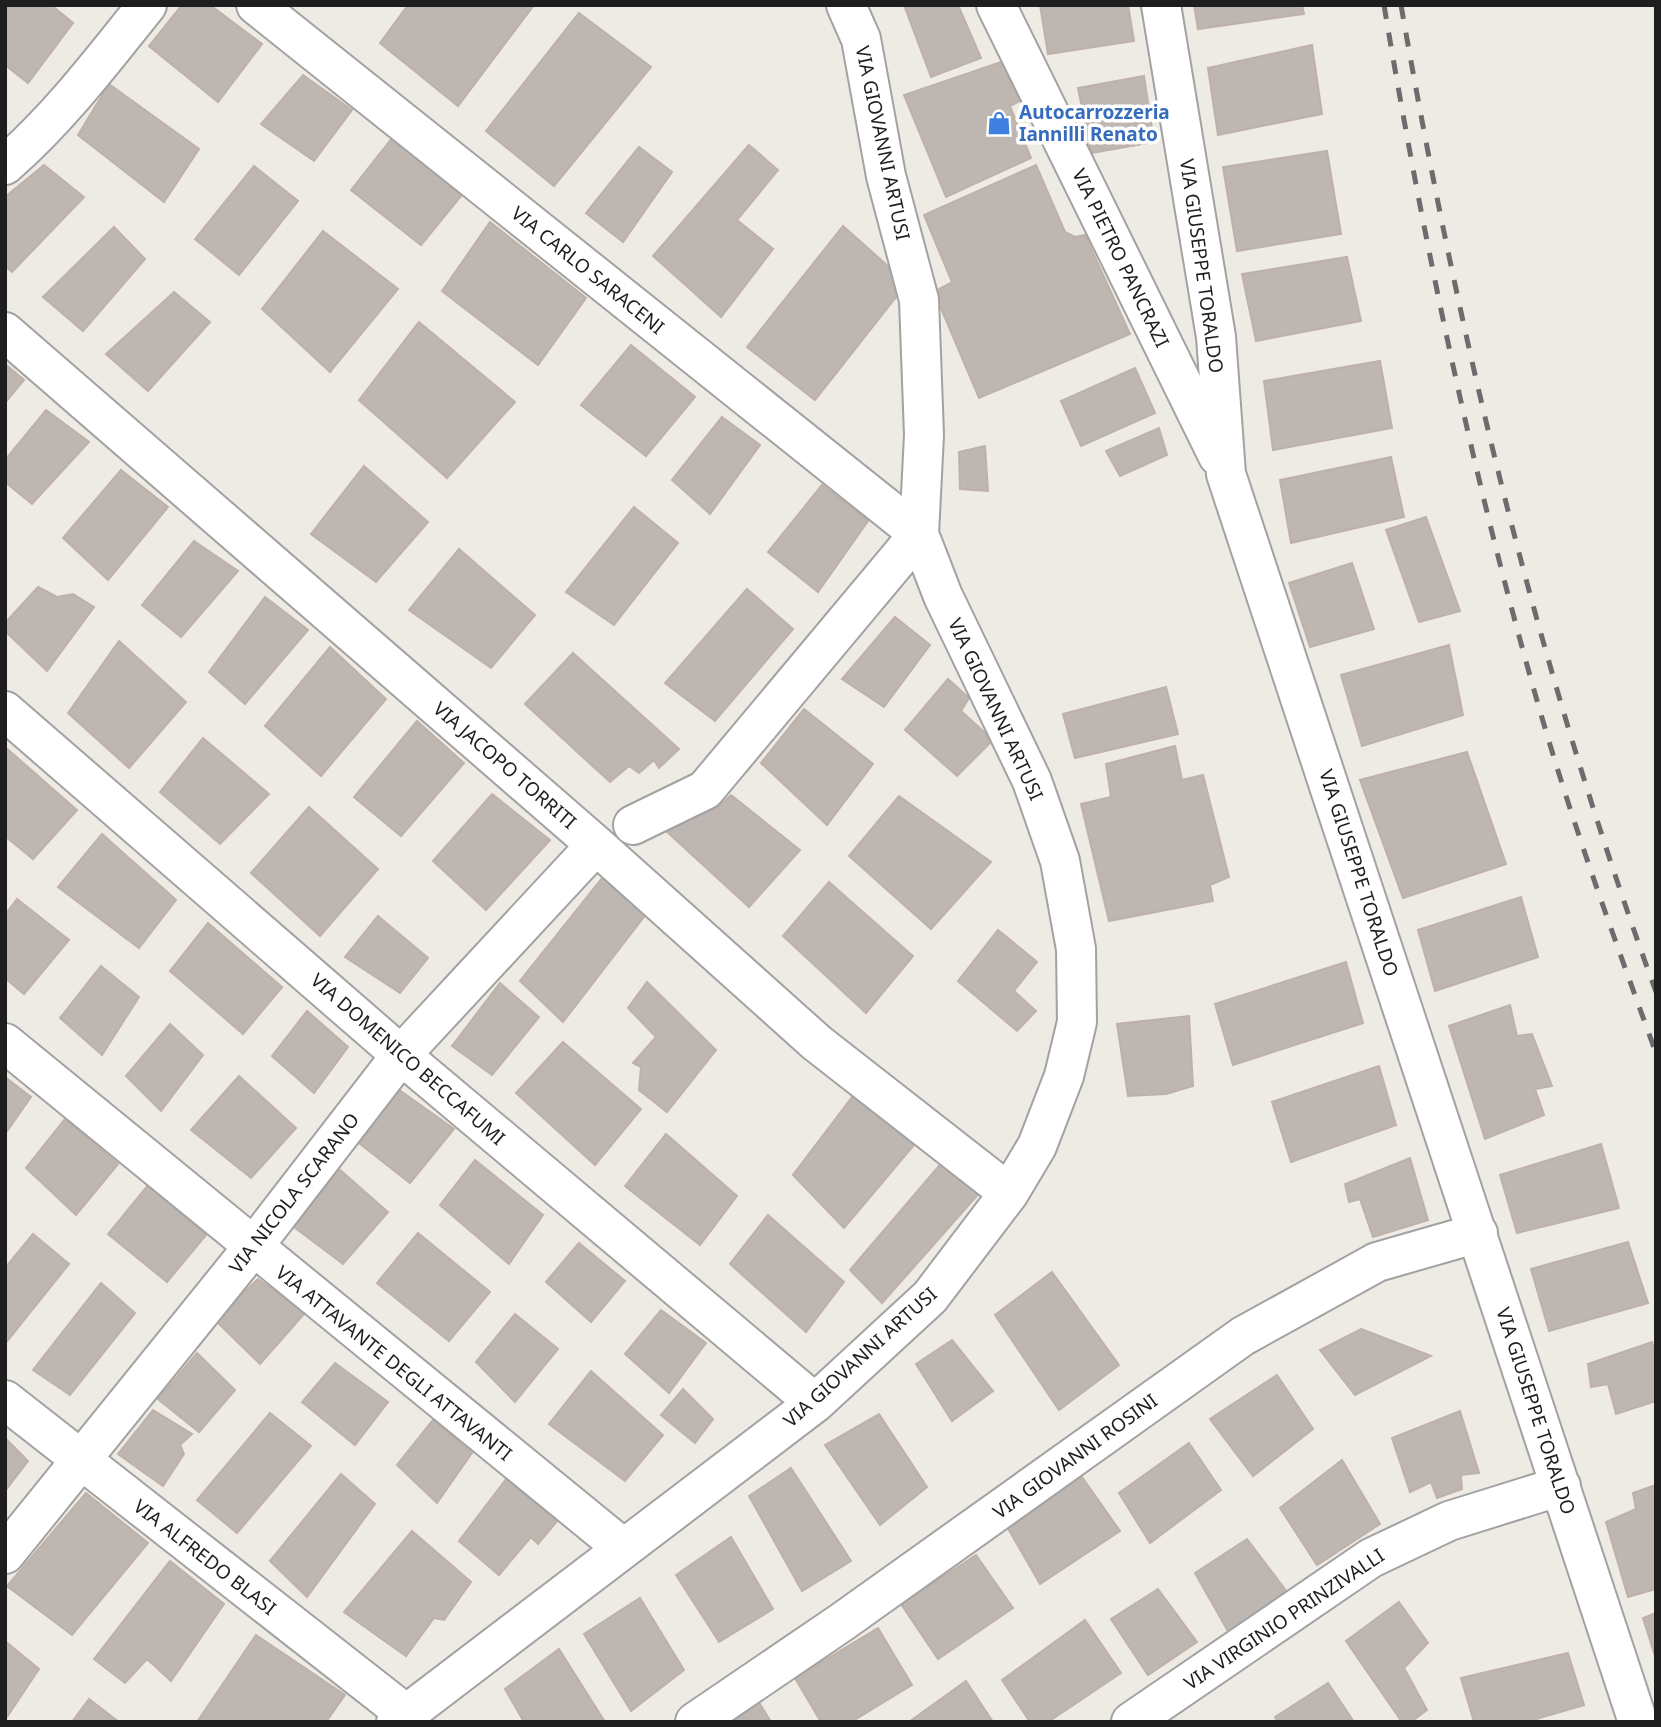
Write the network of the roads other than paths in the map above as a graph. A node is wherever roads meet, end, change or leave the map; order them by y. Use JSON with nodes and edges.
{"nodes":[{"id":1,"x":146,"y":5,"type":"edge"},
{"id":2,"x":256,"y":5,"type":"edge"},
{"id":3,"x":846,"y":5,"type":"edge"},
{"id":4,"x":996,"y":5,"type":"edge"},
{"id":5,"x":1161,"y":5,"type":"edge"},
{"id":6,"x":5,"y":165,"type":"edge"},
{"id":7,"x":5,"y":332,"type":"edge"},
{"id":8,"x":1227,"y":474,"type":"junction"},
{"id":9,"x":919,"y":534,"type":"junction"},
{"id":10,"x":5,"y":711,"type":"edge"},
{"id":11,"x":633,"y":825,"type":"dead end"},
{"id":12,"x":596,"y":845,"type":"junction"},
{"id":13,"x":5,"y":1042,"type":"edge"},
{"id":14,"x":401,"y":1055,"type":"junction"},
{"id":15,"x":1009,"y":1194,"type":"junction"},
{"id":16,"x":1478,"y":1233,"type":"junction"},
{"id":17,"x":253,"y":1247,"type":"junction"},
{"id":18,"x":5,"y":1401,"type":"edge"},
{"id":19,"x":815,"y":1403,"type":"junction"},
{"id":20,"x":80,"y":1459,"type":"junction"},
{"id":21,"x":1561,"y":1486,"type":"junction"},
{"id":22,"x":622,"y":1548,"type":"junction"},
{"id":23,"x":5,"y":1555,"type":"edge"},
{"id":24,"x":401,"y":1718,"type":"edge"},
{"id":25,"x":695,"y":1722,"type":"edge"},
{"id":26,"x":1131,"y":1722,"type":"edge"},
{"id":27,"x":1638,"y":1722,"type":"edge"}],
"edges":[{"from":1,"to":6,"type":"street"},
{"from":2,"to":9,"type":"street","name":"VIA CARLO SARACENI"},
{"from":3,"to":9,"type":"street","name":"VIA GIOVANNI ARTUSI"},
{"from":4,"to":8,"type":"street","name":"VIA PIETRO PANCRAZI"},
{"from":5,"to":8,"type":"street","name":"VIA GIUSEPPE TORALDO"},
{"from":7,"to":12,"type":"street","name":"VIA JACOPO TORRITI"},
{"from":8,"to":16,"type":"street","name":"VIA GIUSEPPE TORALDO"},
{"from":9,"to":11,"type":"street"},
{"from":9,"to":15,"type":"street","name":"VIA GIOVANNI ARTUSI"},
{"from":10,"to":14,"type":"street","name":"VIA DOMENICO BECCAFUMI"},
{"from":12,"to":14,"type":"street","name":"VIA NICOLA SCARANO"},
{"from":12,"to":15,"type":"street","name":"VIA JACOPO TORRITI"},
{"from":13,"to":17,"type":"street","name":"VIA ATTAVANTE DEGLI ATTAVANTI"},
{"from":14,"to":17,"type":"street","name":"VIA NICOLA SCARANO"},
{"from":14,"to":19,"type":"street","name":"VIA DOMENICO BECCAFUMI"},
{"from":15,"to":19,"type":"street","name":"VIA GIOVANNI ARTUSI"},
{"from":16,"to":21,"type":"street","name":"VIA GIUSEPPE TORALDO"},
{"from":16,"to":25,"type":"street","name":"VIA GIOVANNI ROSINI"},
{"from":17,"to":20,"type":"street","name":"VIA NICOLA SCARANO"},
{"from":17,"to":22,"type":"street","name":"VIA ATTAVANTE DEGLI ATTAVANTI"},
{"from":18,"to":20,"type":"street","name":"VIA ALFREDO BLASI"},
{"from":19,"to":22,"type":"street","name":"VIA GIOVANNI ARTUSI"},
{"from":20,"to":23,"type":"street","name":"VIA NICOLA SCARANO"},
{"from":20,"to":24,"type":"street","name":"VIA ALFREDO BLASI"},
{"from":21,"to":26,"type":"street","name":"VIA VIRGINIO PRINZIVALLI"},
{"from":21,"to":27,"type":"street","name":"VIA GIUSEPPE TORALDO"},
{"from":22,"to":24,"type":"street","name":"VIA GIOVANNI ARTUSI"}]}
